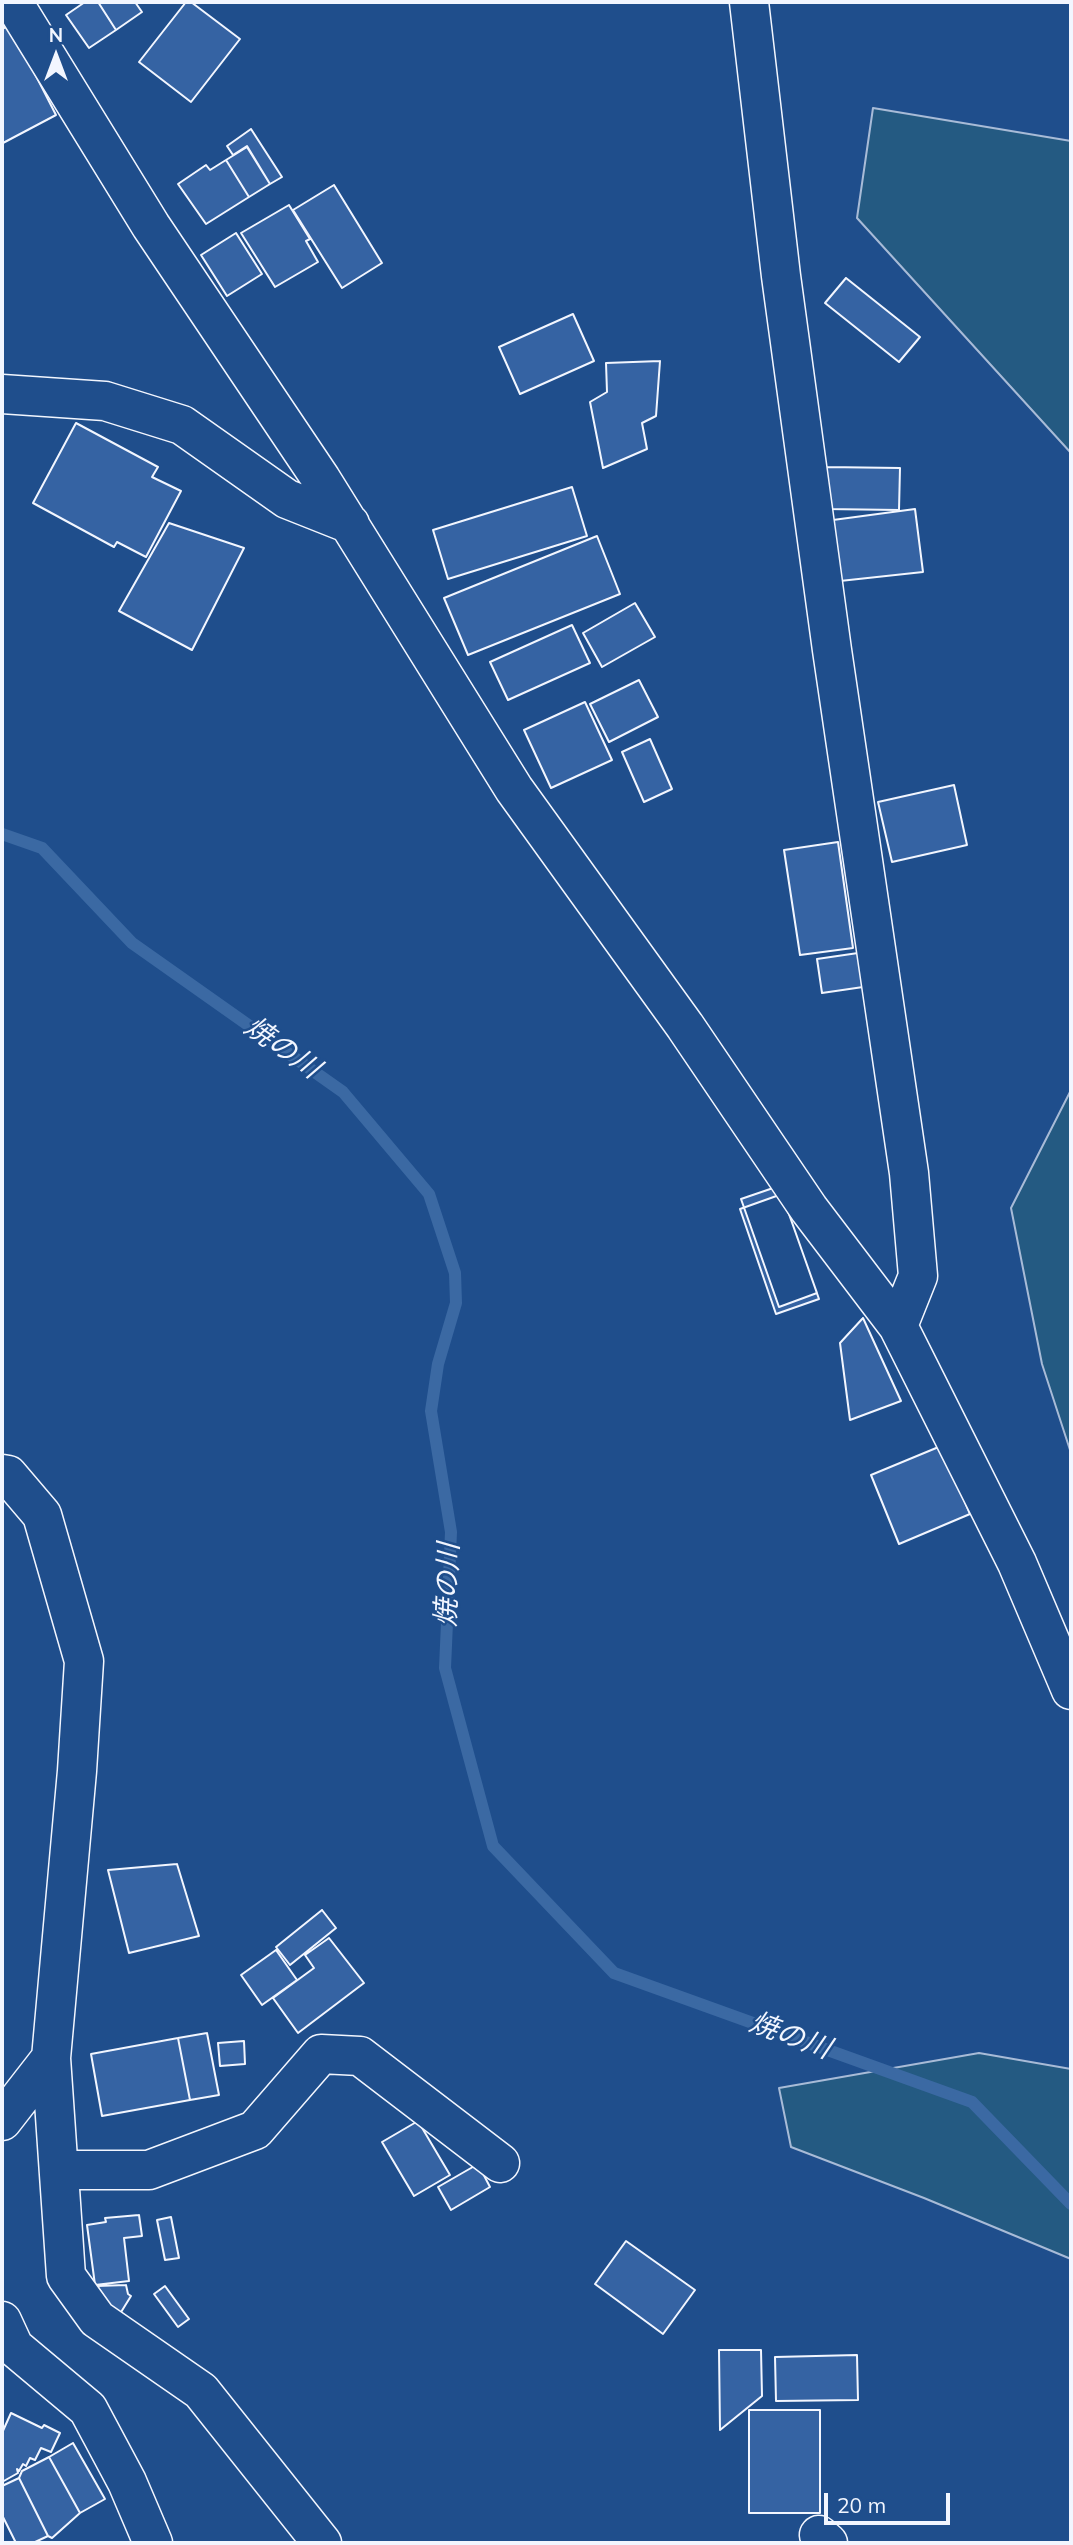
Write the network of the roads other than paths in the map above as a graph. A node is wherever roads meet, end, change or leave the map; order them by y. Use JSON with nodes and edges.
{"nodes":[{"id":1,"x":13,"y":2,"type":"edge"},
{"id":2,"x":749,"y":2,"type":"edge"},
{"id":3,"x":2,"y":394,"type":"edge"},
{"id":4,"x":350,"y":524,"type":"junction"},
{"id":5,"x":898,"y":1326,"type":"junction"},
{"id":6,"x":2,"y":1474,"type":"edge"},
{"id":7,"x":1071,"y":1690,"type":"edge"},
{"id":8,"x":51,"y":2058,"type":"junction"},
{"id":9,"x":2,"y":2121,"type":"edge"},
{"id":10,"x":500,"y":2163,"type":"dead end"},
{"id":11,"x":59,"y":2171,"type":"junction"},
{"id":12,"x":2,"y":2321,"type":"edge"},
{"id":13,"x":153,"y":2543,"type":"edge"},
{"id":14,"x":322,"y":2543,"type":"edge"}],
"edges":[{"from":1,"to":4,"type":"street"},
{"from":2,"to":5,"type":"street"},
{"from":3,"to":4,"type":"street"},
{"from":4,"to":5,"type":"street"},
{"from":5,"to":7,"type":"street"},
{"from":6,"to":8,"type":"street"},
{"from":8,"to":9,"type":"street"},
{"from":8,"to":11,"type":"street"},
{"from":10,"to":11,"type":"street"},
{"from":11,"to":14,"type":"street"},
{"from":12,"to":13,"type":"street"}]}
